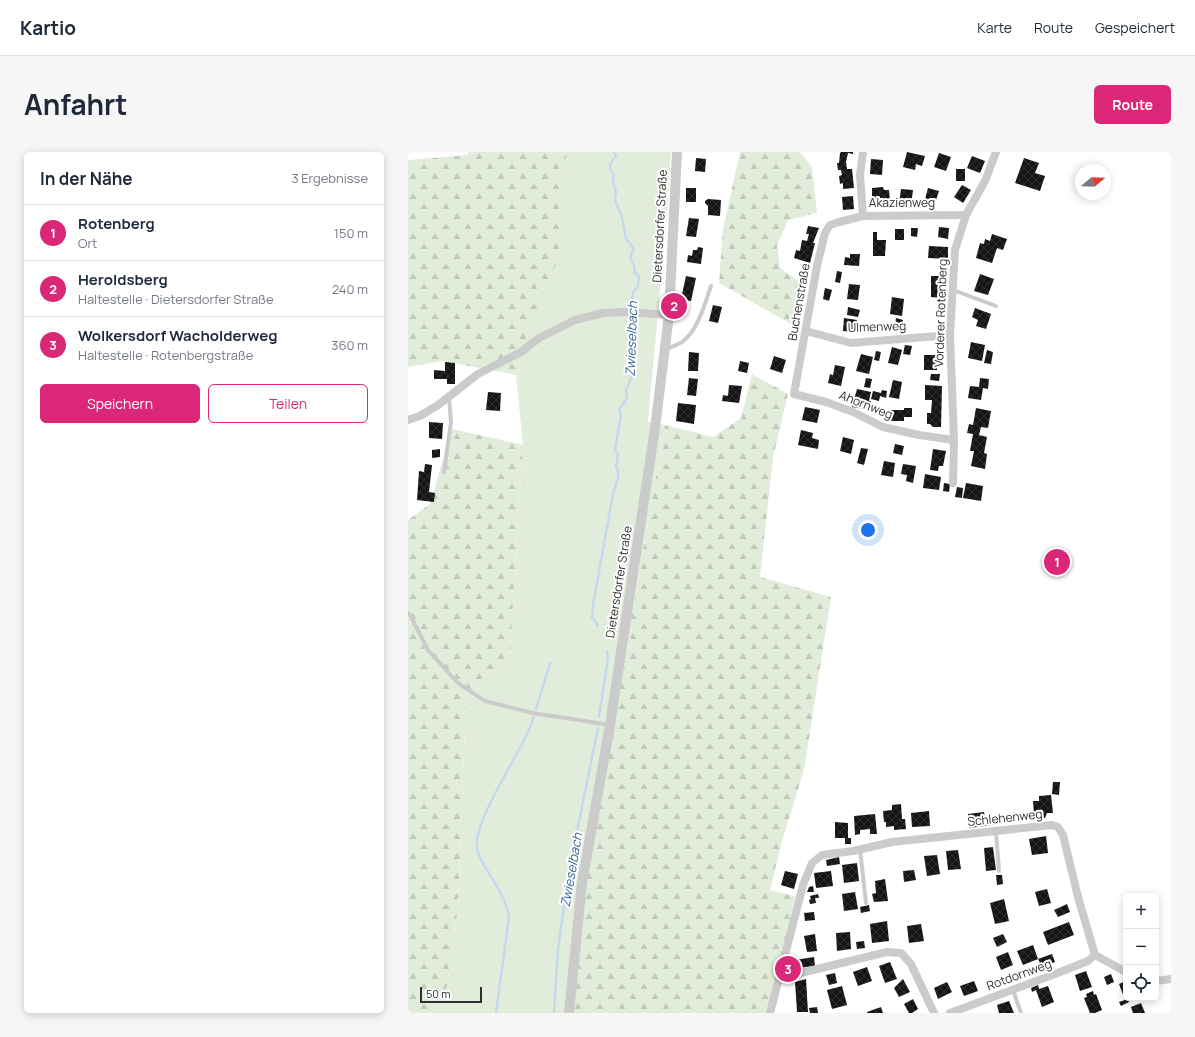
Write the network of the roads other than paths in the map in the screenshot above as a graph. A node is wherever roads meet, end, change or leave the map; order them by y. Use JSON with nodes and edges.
{"nodes":[{"id":1,"x":677,"y":152,"type":"edge"},
{"id":2,"x":862,"y":152,"type":"edge"},
{"id":3,"x":996,"y":152,"type":"edge"},
{"id":4,"x":966,"y":215,"type":"junction"},
{"id":5,"x":863,"y":216,"type":"junction"},
{"id":6,"x":839,"y":222,"type":"joint"},
{"id":7,"x":711,"y":286,"type":"dead end"},
{"id":8,"x":953,"y":290,"type":"junction"},
{"id":9,"x":996,"y":306,"type":"dead end"},
{"id":10,"x":669,"y":315,"type":"junction"},
{"id":11,"x":806,"y":332,"type":"junction"},
{"id":12,"x":950,"y":335,"type":"junction"},
{"id":13,"x":665,"y":350,"type":"junction"},
{"id":14,"x":794,"y":394,"type":"joint"},
{"id":15,"x":449,"y":396,"type":"junction"},
{"id":16,"x":408,"y":420,"type":"edge"},
{"id":17,"x":954,"y":440,"type":"junction"},
{"id":18,"x":444,"y":472,"type":"dead end"},
{"id":19,"x":953,"y":483,"type":"dead end"},
{"id":20,"x":408,"y":613,"type":"edge"},
{"id":21,"x":610,"y":725,"type":"junction"},
{"id":22,"x":996,"y":831,"type":"junction"},
{"id":23,"x":860,"y":850,"type":"junction"},
{"id":24,"x":999,"y":871,"type":"dead end"},
{"id":25,"x":866,"y":903,"type":"dead end"},
{"id":26,"x":1095,"y":955,"type":"junction"},
{"id":27,"x":1123,"y":970,"type":"edge"},
{"id":28,"x":780,"y":978,"type":"junction"},
{"id":29,"x":1171,"y":979,"type":"edge"},
{"id":30,"x":1159,"y":981,"type":"edge"},
{"id":31,"x":1013,"y":990,"type":"junction"},
{"id":32,"x":569,"y":1013,"type":"edge"},
{"id":33,"x":770,"y":1013,"type":"edge"},
{"id":34,"x":934,"y":1013,"type":"edge"},
{"id":35,"x":950,"y":1013,"type":"edge"},
{"id":36,"x":1021,"y":1013,"type":"edge"}],
"edges":[{"from":1,"to":10,"type":"street","name":"Dietersdorfer Straße"},
{"from":2,"to":5,"type":"street"},
{"from":3,"to":4,"type":"street","name":"Vorderer Rotenberg"},
{"from":4,"to":5,"type":"street","name":"Akazienweg"},
{"from":4,"to":8,"type":"street","name":"Vorderer Rotenberg"},
{"from":5,"to":6,"type":"street","name":"Akazienweg"},
{"from":6,"to":11,"type":"street","name":"Buchenstraße"},
{"from":7,"to":13,"type":"lane"},
{"from":8,"to":9,"type":"lane"},
{"from":8,"to":12,"type":"street","name":"Vorderer Rotenberg"},
{"from":10,"to":13,"type":"street","name":"Dietersdorfer Straße"},
{"from":10,"to":15,"type":"street"},
{"from":11,"to":12,"type":"street","name":"Ulmenweg"},
{"from":11,"to":14,"type":"street","name":"Buchenstraße"},
{"from":12,"to":17,"type":"street","name":"Vorderer Rotenberg"},
{"from":13,"to":21,"type":"street","name":"Dietersdorfer Straße"},
{"from":14,"to":17,"type":"street","name":"Ahornweg"},
{"from":15,"to":16,"type":"street"},
{"from":15,"to":18,"type":"lane"},
{"from":17,"to":19,"type":"street","name":"Vorderer Rotenberg"},
{"from":20,"to":21,"type":"lane"},
{"from":21,"to":32,"type":"street","name":"Dietersdorfer Straße"},
{"from":22,"to":23,"type":"street","name":"Schlehenweg"},
{"from":22,"to":24,"type":"lane"},
{"from":22,"to":26,"type":"street","name":"Schlehenweg"},
{"from":23,"to":25,"type":"lane"},
{"from":23,"to":28,"type":"street","name":"Schlehenweg"},
{"from":26,"to":27,"type":"street"},
{"from":26,"to":31,"type":"street","name":"Rotdornweg"},
{"from":28,"to":33,"type":"street"},
{"from":28,"to":34,"type":"street"},
{"from":29,"to":30,"type":"street"},
{"from":31,"to":35,"type":"street","name":"Rotdornweg"},
{"from":31,"to":36,"type":"lane"}]}
